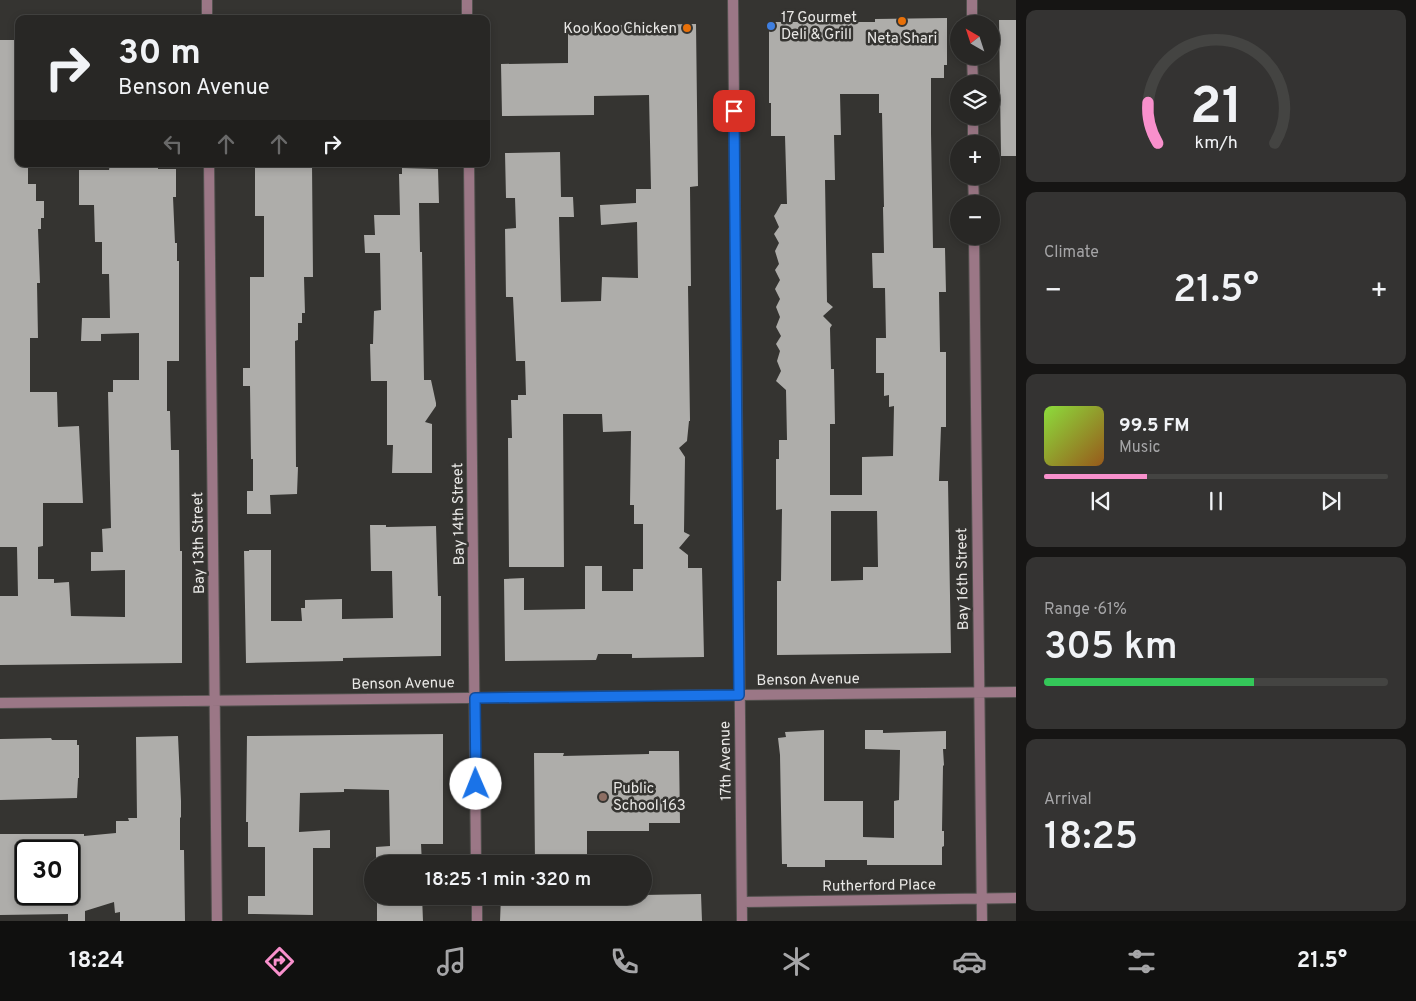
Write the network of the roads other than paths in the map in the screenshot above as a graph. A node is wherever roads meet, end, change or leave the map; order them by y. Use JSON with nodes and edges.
{"nodes":[{"id":1,"x":207,"y":0,"type":"edge"},
{"id":2,"x":467,"y":0,"type":"edge"},
{"id":3,"x":733,"y":0,"type":"edge"},
{"id":4,"x":972,"y":0,"type":"edge"},
{"id":5,"x":207,"y":15,"type":"edge"},
{"id":6,"x":467,"y":15,"type":"edge"},
{"id":7,"x":972,"y":15,"type":"edge"},
{"id":8,"x":209,"y":167,"type":"edge"},
{"id":9,"x":469,"y":167,"type":"edge"},
{"id":10,"x":974,"y":245,"type":"edge"},
{"id":11,"x":978,"y":692,"type":"junction"},
{"id":12,"x":1016,"y":692,"type":"edge"},
{"id":13,"x":739,"y":695,"type":"junction"},
{"id":14,"x":475,"y":698,"type":"junction"},
{"id":15,"x":215,"y":700,"type":"junction"},
{"id":16,"x":0,"y":703,"type":"edge"},
{"id":17,"x":476,"y":855,"type":"edge"},
{"id":18,"x":982,"y":898,"type":"junction"},
{"id":19,"x":1016,"y":898,"type":"edge"},
{"id":20,"x":742,"y":902,"type":"junction"},
{"id":21,"x":477,"y":905,"type":"edge"},
{"id":22,"x":217,"y":921,"type":"edge"},
{"id":23,"x":477,"y":921,"type":"edge"},
{"id":24,"x":742,"y":921,"type":"edge"},
{"id":25,"x":982,"y":921,"type":"edge"}],
"edges":[{"from":1,"to":5,"type":"street"},
{"from":2,"to":6,"type":"street"},
{"from":3,"to":13,"type":"street","name":"17th Avenue"},
{"from":4,"to":7,"type":"street"},
{"from":8,"to":15,"type":"street","name":"Bay 13th Street"},
{"from":9,"to":14,"type":"street","name":"Bay 14th Street"},
{"from":10,"to":11,"type":"street","name":"Bay 16th Street"},
{"from":11,"to":12,"type":"street","name":"Benson Avenue"},
{"from":11,"to":13,"type":"street","name":"Benson Avenue"},
{"from":11,"to":18,"type":"street","name":"Bay 16th Street"},
{"from":13,"to":14,"type":"street","name":"Benson Avenue"},
{"from":13,"to":20,"type":"street","name":"17th Avenue"},
{"from":14,"to":15,"type":"street","name":"Benson Avenue"},
{"from":14,"to":17,"type":"street","name":"Bay 14th Street"},
{"from":15,"to":16,"type":"street","name":"Benson Avenue"},
{"from":15,"to":22,"type":"street","name":"Bay 13th Street"},
{"from":18,"to":19,"type":"street","name":"Rutherford Place"},
{"from":18,"to":20,"type":"street","name":"Rutherford Place"},
{"from":18,"to":25,"type":"street","name":"Bay 16th Street"},
{"from":20,"to":24,"type":"street","name":"17th Avenue"},
{"from":21,"to":23,"type":"street"}]}
